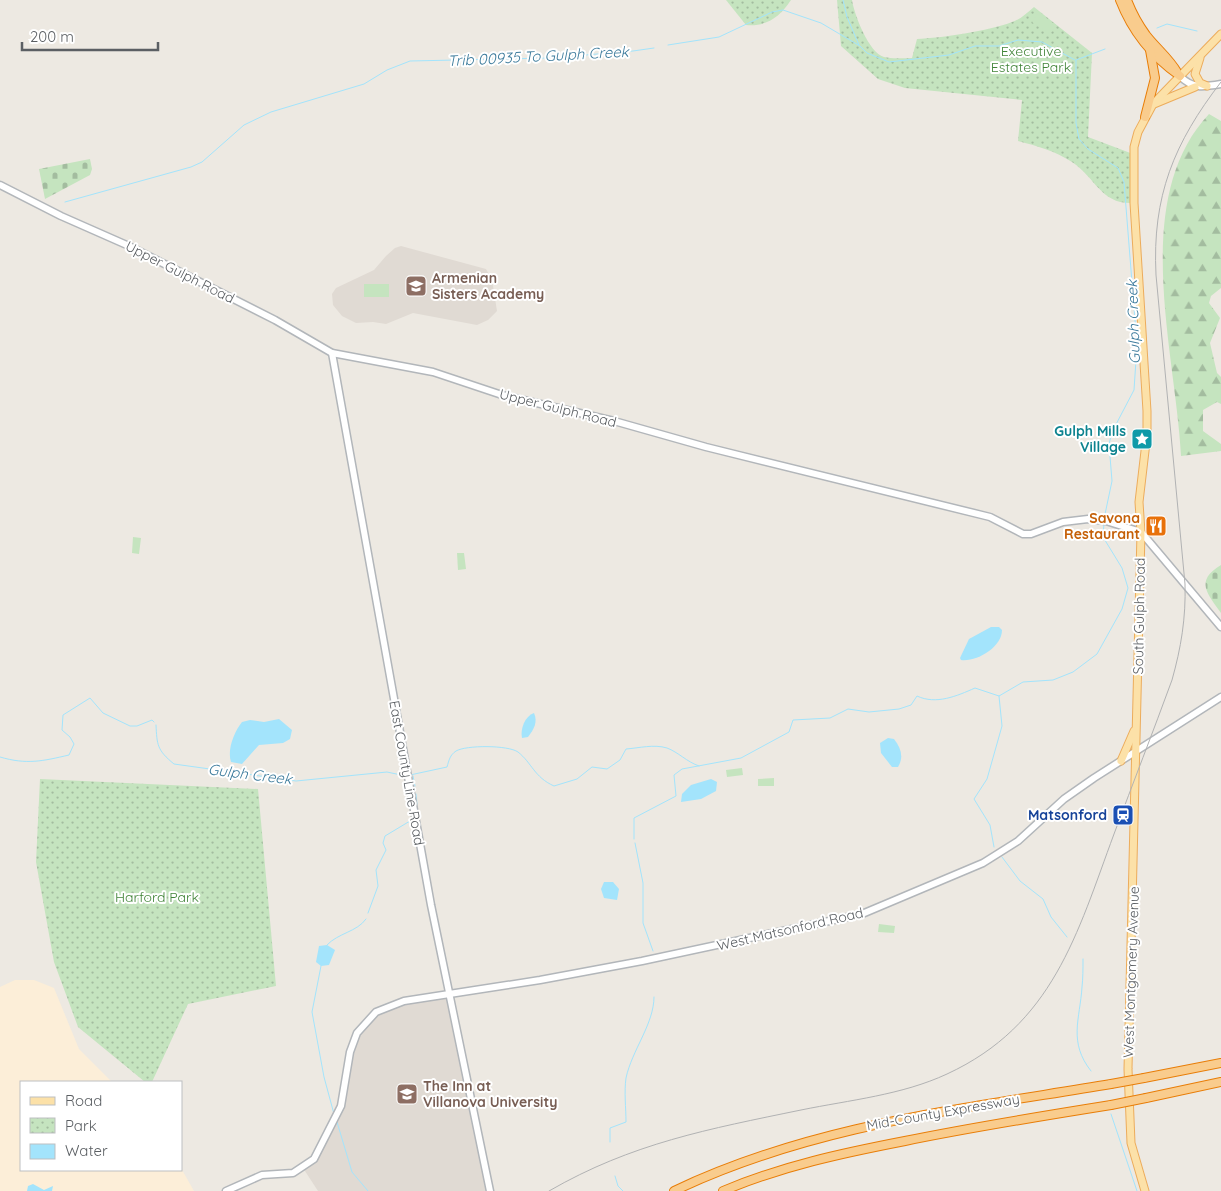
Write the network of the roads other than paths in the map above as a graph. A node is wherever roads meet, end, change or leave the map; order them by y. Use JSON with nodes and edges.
{"nodes":[{"id":1,"x":1120,"y":0,"type":"edge"},
{"id":2,"x":1127,"y":0,"type":"edge"},
{"id":3,"x":1221,"y":34,"type":"edge"},
{"id":4,"x":1150,"y":49,"type":"junction"},
{"id":5,"x":1202,"y":54,"type":"junction"},
{"id":6,"x":1180,"y":76,"type":"junction"},
{"id":7,"x":1221,"y":84,"type":"edge"},
{"id":8,"x":1207,"y":86,"type":"junction"},
{"id":9,"x":1195,"y":87,"type":"junction"},
{"id":10,"x":1153,"y":104,"type":"junction"},
{"id":11,"x":1145,"y":117,"type":"junction"},
{"id":12,"x":0,"y":185,"type":"edge"},
{"id":13,"x":332,"y":352,"type":"junction"},
{"id":14,"x":1141,"y":532,"type":"junction"},
{"id":15,"x":1221,"y":627,"type":"edge"},
{"id":16,"x":1221,"y":696,"type":"edge"},
{"id":17,"x":1137,"y":724,"type":"junction"},
{"id":18,"x":1136,"y":751,"type":"junction"},
{"id":19,"x":1121,"y":761,"type":"junction"},
{"id":20,"x":450,"y":995,"type":"junction"},
{"id":21,"x":1221,"y":1063,"type":"edge"},
{"id":22,"x":1221,"y":1082,"type":"edge"},
{"id":23,"x":226,"y":1191,"type":"edge"},
{"id":24,"x":490,"y":1191,"type":"edge"},
{"id":25,"x":674,"y":1191,"type":"edge"},
{"id":26,"x":723,"y":1191,"type":"edge"},
{"id":27,"x":1145,"y":1191,"type":"edge"}],
"edges":[{"from":1,"to":4,"type":"highway"},
{"from":2,"to":6,"type":"highway"},
{"from":3,"to":5,"type":"main road","name":"South Gulph Road"},
{"from":4,"to":6,"type":"highway"},
{"from":4,"to":11,"type":"highway"},
{"from":5,"to":6,"type":"main road","name":"South Gulph Road"},
{"from":5,"to":8,"type":"main road"},
{"from":6,"to":9,"type":"street"},
{"from":6,"to":10,"type":"main road","name":"South Gulph Road"},
{"from":7,"to":8,"type":"street"},
{"from":8,"to":9,"type":"street"},
{"from":9,"to":10,"type":"main road"},
{"from":10,"to":11,"type":"main road","name":"South Gulph Road"},
{"from":11,"to":14,"type":"main road","name":"South Gulph Road"},
{"from":12,"to":13,"type":"street","name":"Upper Gulph Road"},
{"from":13,"to":14,"type":"street","name":"Upper Gulph Road"},
{"from":13,"to":20,"type":"street","name":"East County Line Road"},
{"from":14,"to":15,"type":"street"},
{"from":14,"to":17,"type":"main road","name":"South Gulph Road"},
{"from":16,"to":18,"type":"street","name":"West Matsonford Road"},
{"from":17,"to":18,"type":"main road","name":"South Gulph Road"},
{"from":17,"to":19,"type":"main road"},
{"from":18,"to":19,"type":"street","name":"West Matsonford Road"},
{"from":18,"to":27,"type":"main road","name":"West Montgomery Avenue"},
{"from":19,"to":20,"type":"street","name":"West Matsonford Road"},
{"from":20,"to":23,"type":"street","name":"West Matsonford Road"},
{"from":20,"to":24,"type":"street","name":"East County Line Road"},
{"from":21,"to":25,"type":"highway","name":"Mid-County Expressway","bridge":true},
{"from":22,"to":26,"type":"highway","name":"Mid-County Expressway","bridge":true}]}
